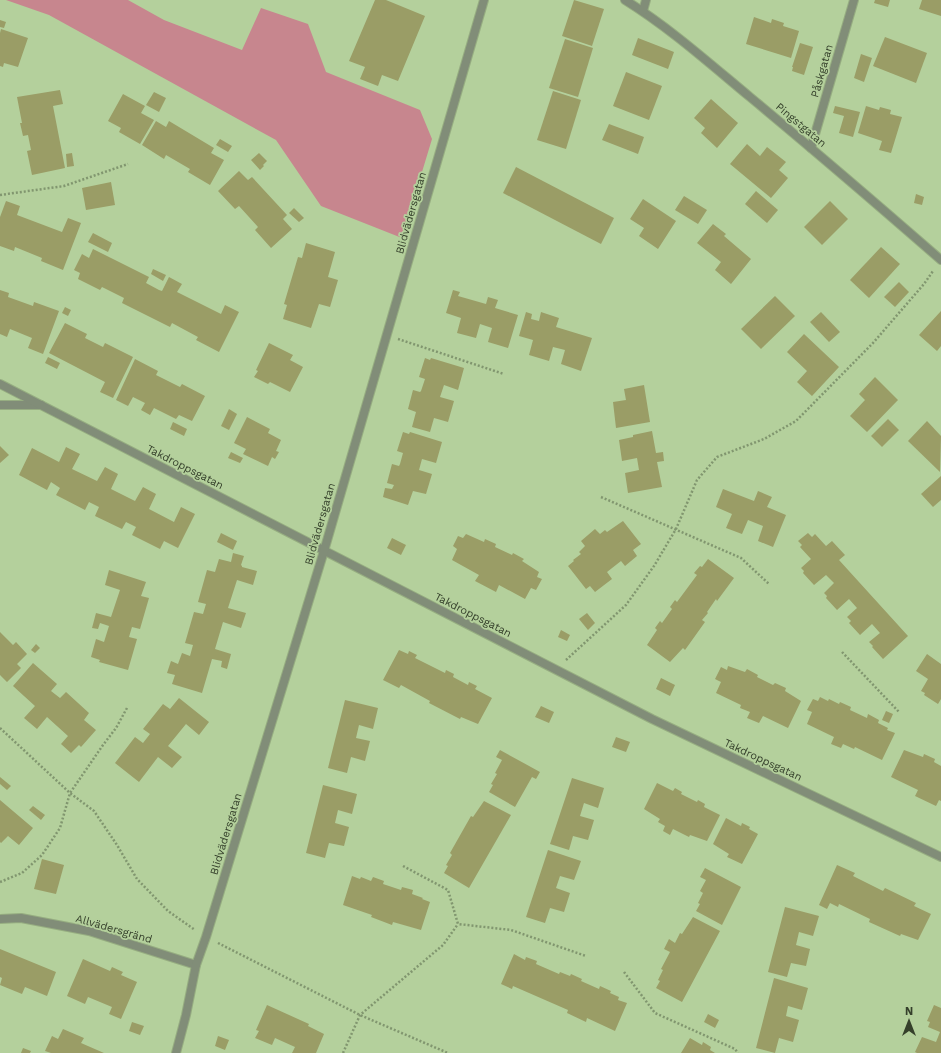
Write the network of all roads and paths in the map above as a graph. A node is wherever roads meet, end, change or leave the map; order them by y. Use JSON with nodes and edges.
{"nodes":[{"id":1,"x":484,"y":0,"type":"edge"},
{"id":2,"x":625,"y":0,"type":"edge"},
{"id":3,"x":646,"y":0,"type":"edge"},
{"id":4,"x":854,"y":0,"type":"edge"},
{"id":5,"x":643,"y":11,"type":"junction"},
{"id":6,"x":811,"y":148,"type":"junction"},
{"id":7,"x":128,"y":164,"type":"dead end"},
{"id":8,"x":0,"y":195,"type":"edge"},
{"id":9,"x":941,"y":259,"type":"edge"},
{"id":10,"x":386,"y":336,"type":"junction"},
{"id":11,"x":504,"y":374,"type":"dead end"},
{"id":12,"x":0,"y":384,"type":"edge"},
{"id":13,"x":0,"y":405,"type":"edge"},
{"id":14,"x":42,"y":405,"type":"junction"},
{"id":15,"x":601,"y":497,"type":"dead end"},
{"id":16,"x":676,"y":529,"type":"junction"},
{"id":17,"x":324,"y":551,"type":"junction"},
{"id":18,"x":769,"y":584,"type":"dead end"},
{"id":19,"x":842,"y":652,"type":"dead end"},
{"id":20,"x":556,"y":670,"type":"junction"},
{"id":21,"x":127,"y":708,"type":"dead end"},
{"id":22,"x":899,"y":712,"type":"dead end"},
{"id":23,"x":941,"y":857,"type":"edge"},
{"id":24,"x":403,"y":866,"type":"dead end"},
{"id":25,"x":0,"y":882,"type":"edge"},
{"id":26,"x":0,"y":919,"type":"edge"},
{"id":27,"x":458,"y":924,"type":"junction"},
{"id":28,"x":586,"y":956,"type":"dead end"},
{"id":29,"x":196,"y":965,"type":"junction"},
{"id":30,"x":624,"y":972,"type":"dead end"},
{"id":31,"x":176,"y":1053,"type":"edge"},
{"id":32,"x":343,"y":1053,"type":"edge"},
{"id":33,"x":738,"y":1053,"type":"edge"}],
"edges":[{"from":1,"to":10,"type":"street","name":"Blidvädersgatan"},
{"from":2,"to":5,"type":"street","name":"Pingstgatan"},
{"from":3,"to":5,"type":"street"},
{"from":4,"to":6,"type":"street","name":"Påskgatan"},
{"from":5,"to":6,"type":"street","name":"Pingstgatan"},
{"from":6,"to":9,"type":"street","name":"Pingstgatan"},
{"from":7,"to":8,"type":"path"},
{"from":9,"to":16,"type":"path"},
{"from":10,"to":11,"type":"path"},
{"from":10,"to":17,"type":"street","name":"Blidvädersgatan"},
{"from":12,"to":14,"type":"street","name":"Takdroppsgatan"},
{"from":13,"to":14,"type":"street"},
{"from":14,"to":17,"type":"street","name":"Takdroppsgatan"},
{"from":15,"to":16,"type":"path"},
{"from":16,"to":18,"type":"path"},
{"from":16,"to":20,"type":"path"},
{"from":17,"to":20,"type":"street","name":"Takdroppsgatan"},
{"from":17,"to":29,"type":"street","name":"Blidvädersgatan"},
{"from":19,"to":22,"type":"path"},
{"from":20,"to":23,"type":"street","name":"Takdroppsgatan"},
{"from":21,"to":25,"type":"path"},
{"from":24,"to":27,"type":"path"},
{"from":26,"to":29,"type":"street","name":"Allvädersgränd"},
{"from":27,"to":28,"type":"path"},
{"from":27,"to":32,"type":"path"},
{"from":29,"to":31,"type":"street","name":"Blidvädersgatan"},
{"from":30,"to":33,"type":"path"}]}
